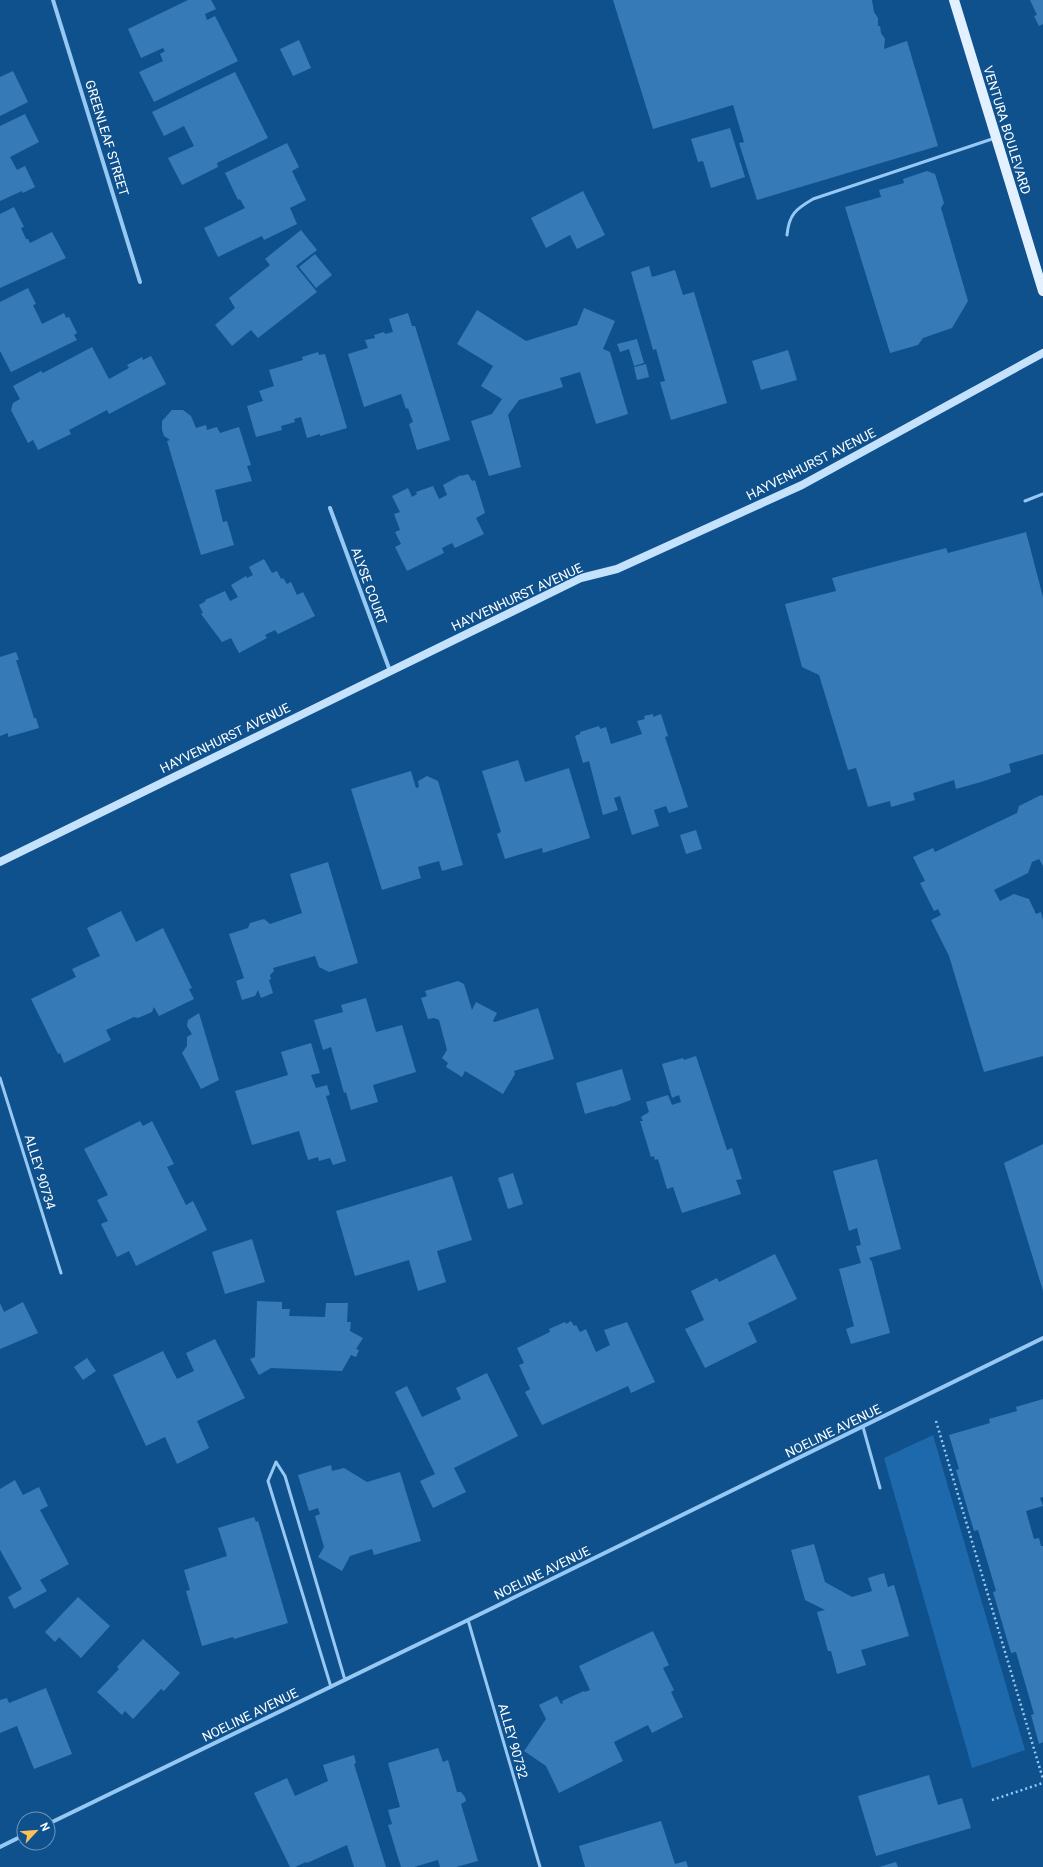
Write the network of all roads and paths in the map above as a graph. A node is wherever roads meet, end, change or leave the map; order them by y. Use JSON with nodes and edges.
{"nodes":[{"id":1,"x":53,"y":0,"type":"edge"},
{"id":2,"x":954,"y":0,"type":"edge"},
{"id":3,"x":996,"y":138,"type":"junction"},
{"id":4,"x":787,"y":235,"type":"dead end"},
{"id":5,"x":140,"y":282,"type":"dead end"},
{"id":6,"x":1043,"y":291,"type":"edge"},
{"id":7,"x":1043,"y":353,"type":"edge"},
{"id":8,"x":1043,"y":494,"type":"edge"},
{"id":9,"x":1025,"y":501,"type":"dead end"},
{"id":10,"x":330,"y":508,"type":"dead end"},
{"id":11,"x":390,"y":671,"type":"junction"},
{"id":12,"x":0,"y":862,"type":"edge"},
{"id":13,"x":0,"y":1078,"type":"edge"},
{"id":14,"x":61,"y":1273,"type":"dead end"},
{"id":15,"x":1043,"y":1338,"type":"edge"},
{"id":16,"x":936,"y":1422,"type":"dead end"},
{"id":17,"x":863,"y":1427,"type":"junction"},
{"id":18,"x":880,"y":1488,"type":"dead end"},
{"id":19,"x":468,"y":1620,"type":"junction"},
{"id":20,"x":345,"y":1680,"type":"junction"},
{"id":21,"x":331,"y":1687,"type":"junction"},
{"id":22,"x":1043,"y":1779,"type":"edge"},
{"id":23,"x":1043,"y":1783,"type":"edge"},
{"id":24,"x":992,"y":1800,"type":"dead end"},
{"id":25,"x":56,"y":1820,"type":"edge"},
{"id":26,"x":16,"y":1839,"type":"edge"},
{"id":27,"x":0,"y":1847,"type":"edge"},
{"id":28,"x":540,"y":1867,"type":"edge"}],
"edges":[{"from":1,"to":5,"type":"street","name":"GREENLEAF STREET"},
{"from":2,"to":3,"type":"main road","name":"VENTURA BOULEVARD"},
{"from":3,"to":4,"type":"lane"},
{"from":3,"to":6,"type":"main road","name":"VENTURA BOULEVARD"},
{"from":7,"to":11,"type":"main road","name":"HAYVENHURST AVENUE"},
{"from":8,"to":9,"type":"lane"},
{"from":10,"to":11,"type":"street","name":"ALYSE COURT"},
{"from":11,"to":12,"type":"main road","name":"HAYVENHURST AVENUE"},
{"from":13,"to":14,"type":"lane","name":"ALLEY 90734"},
{"from":15,"to":17,"type":"street","name":"NOELINE AVENUE"},
{"from":16,"to":22,"type":"path"},
{"from":17,"to":18,"type":"lane"},
{"from":17,"to":19,"type":"street","name":"NOELINE AVENUE"},
{"from":19,"to":20,"type":"street","name":"NOELINE AVENUE"},
{"from":19,"to":28,"type":"lane","name":"ALLEY 90732"},
{"from":20,"to":21,"type":"street","name":"NOELINE AVENUE"},
{"from":20,"to":21,"type":"lane"},
{"from":21,"to":25,"type":"street","name":"NOELINE AVENUE"},
{"from":23,"to":24,"type":"path"},
{"from":26,"to":27,"type":"street"}]}
